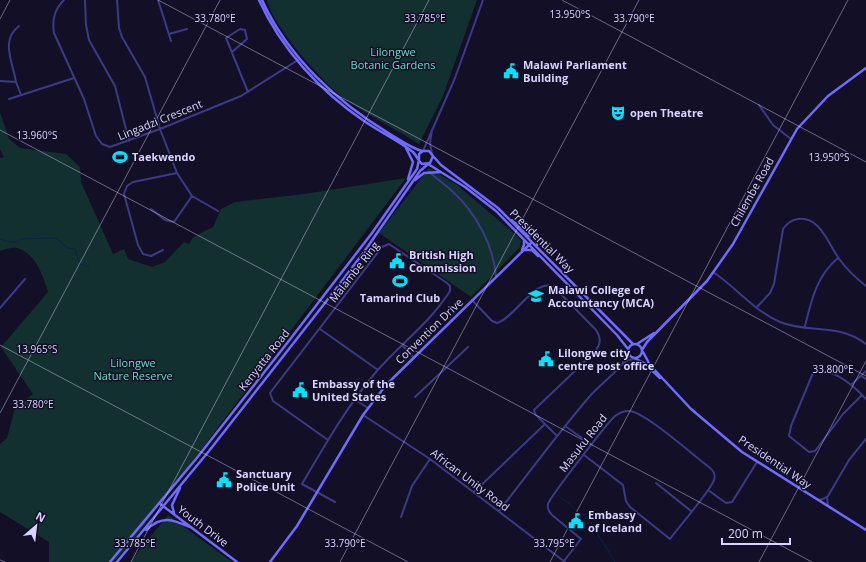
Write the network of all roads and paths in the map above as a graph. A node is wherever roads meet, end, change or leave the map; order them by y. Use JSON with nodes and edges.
{"nodes":[{"id":1,"x":64,"y":0,"type":"edge"},
{"id":2,"x":85,"y":0,"type":"edge"},
{"id":3,"x":117,"y":0,"type":"edge"},
{"id":4,"x":158,"y":0,"type":"edge"},
{"id":5,"x":261,"y":0,"type":"edge"},
{"id":6,"x":483,"y":0,"type":"edge"},
{"id":7,"x":19,"y":26,"type":"dead end"},
{"id":8,"x":187,"y":29,"type":"dead end"},
{"id":9,"x":169,"y":34,"type":"junction"},
{"id":10,"x":171,"y":42,"type":"dead end"},
{"id":11,"x":232,"y":52,"type":"junction"},
{"id":12,"x":298,"y":60,"type":"junction"},
{"id":13,"x":866,"y":68,"type":"edge"},
{"id":14,"x":74,"y":78,"type":"junction"},
{"id":15,"x":1,"y":81,"type":"edge"},
{"id":16,"x":16,"y":82,"type":"junction"},
{"id":17,"x":248,"y":92,"type":"junction"},
{"id":18,"x":21,"y":95,"type":"junction"},
{"id":19,"x":9,"y":99,"type":"dead end"},
{"id":20,"x":759,"y":105,"type":"dead end"},
{"id":21,"x":160,"y":129,"type":"junction"},
{"id":22,"x":432,"y":129,"type":"junction"},
{"id":23,"x":791,"y":138,"type":"junction"},
{"id":24,"x":129,"y":141,"type":"junction"},
{"id":25,"x":405,"y":147,"type":"junction"},
{"id":26,"x":423,"y":151,"type":"junction"},
{"id":27,"x":433,"y":156,"type":"junction"},
{"id":28,"x":419,"y":159,"type":"junction"},
{"id":29,"x":428,"y":164,"type":"junction"},
{"id":30,"x":428,"y":172,"type":"junction"},
{"id":31,"x":444,"y":172,"type":"junction"},
{"id":32,"x":177,"y":173,"type":"junction"},
{"id":33,"x":412,"y":183,"type":"junction"},
{"id":34,"x":406,"y":184,"type":"junction"},
{"id":35,"x":192,"y":196,"type":"junction"},
{"id":36,"x":151,"y":209,"type":"dead end"},
{"id":37,"x":218,"y":211,"type":"dead end"},
{"id":38,"x":505,"y":215,"type":"junction"},
{"id":39,"x":522,"y":237,"type":"junction"},
{"id":40,"x":531,"y":243,"type":"junction"},
{"id":41,"x":537,"y":246,"type":"junction"},
{"id":42,"x":162,"y":250,"type":"dead end"},
{"id":43,"x":519,"y":254,"type":"junction"},
{"id":44,"x":838,"y":258,"type":"junction"},
{"id":45,"x":555,"y":271,"type":"junction"},
{"id":46,"x":501,"y":272,"type":"junction"},
{"id":47,"x":713,"y":272,"type":"junction"},
{"id":48,"x":496,"y":277,"type":"junction"},
{"id":49,"x":25,"y":279,"type":"dead end"},
{"id":50,"x":866,"y":286,"type":"edge"},
{"id":51,"x":472,"y":300,"type":"junction"},
{"id":52,"x":757,"y":307,"type":"junction"},
{"id":53,"x":0,"y":308,"type":"edge"},
{"id":54,"x":806,"y":326,"type":"junction"},
{"id":55,"x":320,"y":329,"type":"junction"},
{"id":56,"x":658,"y":330,"type":"junction"},
{"id":57,"x":635,"y":344,"type":"junction"},
{"id":58,"x":866,"y":344,"type":"edge"},
{"id":59,"x":402,"y":345,"type":"junction"},
{"id":60,"x":468,"y":348,"type":"dead end"},
{"id":61,"x":628,"y":351,"type":"junction"},
{"id":62,"x":642,"y":351,"type":"junction"},
{"id":63,"x":413,"y":357,"type":"junction"},
{"id":64,"x":636,"y":359,"type":"junction"},
{"id":65,"x":583,"y":363,"type":"tunnel mouth"},
{"id":66,"x":618,"y":368,"type":"junction"},
{"id":67,"x":577,"y":369,"type":"tunnel mouth"},
{"id":68,"x":378,"y":370,"type":"junction"},
{"id":69,"x":866,"y":371,"type":"edge"},
{"id":70,"x":861,"y":376,"type":"junction"},
{"id":71,"x":866,"y":379,"type":"edge"},
{"id":72,"x":665,"y":382,"type":"junction"},
{"id":73,"x":851,"y":385,"type":"junction"},
{"id":74,"x":862,"y":396,"type":"junction"},
{"id":75,"x":416,"y":397,"type":"dead end"},
{"id":76,"x":354,"y":399,"type":"junction"},
{"id":77,"x":866,"y":399,"type":"edge"},
{"id":78,"x":368,"y":408,"type":"junction"},
{"id":79,"x":363,"y":415,"type":"junction"},
{"id":80,"x":545,"y":424,"type":"junction"},
{"id":81,"x":565,"y":426,"type":"junction"},
{"id":82,"x":558,"y":436,"type":"junction"},
{"id":83,"x":866,"y":439,"type":"edge"},
{"id":84,"x":328,"y":440,"type":"junction"},
{"id":85,"x":592,"y":445,"type":"junction"},
{"id":86,"x":584,"y":455,"type":"junction"},
{"id":87,"x":430,"y":459,"type":"junction"},
{"id":88,"x":757,"y":462,"type":"junction"},
{"id":89,"x":656,"y":483,"type":"dead end"},
{"id":90,"x":181,"y":484,"type":"junction"},
{"id":91,"x":708,"y":490,"type":"junction"},
{"id":92,"x":317,"y":492,"type":"junction"},
{"id":93,"x":474,"y":492,"type":"junction"},
{"id":94,"x":828,"y":496,"type":"junction"},
{"id":95,"x":817,"y":500,"type":"junction"},
{"id":96,"x":335,"y":502,"type":"dead end"},
{"id":97,"x":159,"y":503,"type":"junction"},
{"id":98,"x":164,"y":506,"type":"junction"},
{"id":99,"x":828,"y":507,"type":"junction"},
{"id":100,"x":499,"y":511,"type":"junction"},
{"id":101,"x":692,"y":511,"type":"junction"},
{"id":102,"x":174,"y":513,"type":"junction"},
{"id":103,"x":401,"y":517,"type":"dead end"},
{"id":104,"x":196,"y":530,"type":"junction"},
{"id":105,"x":866,"y":530,"type":"edge"},
{"id":106,"x":139,"y":537,"type":"junction"},
{"id":107,"x":564,"y":561,"type":"edge"},
{"id":108,"x":110,"y":562,"type":"edge"},
{"id":109,"x":117,"y":562,"type":"edge"},
{"id":110,"x":237,"y":562,"type":"edge"},
{"id":111,"x":270,"y":562,"type":"edge"}],
"edges":[{"from":1,"to":14,"type":"street","name":"Lingadzi Crescent"},
{"from":2,"to":24,"type":"street"},
{"from":3,"to":21,"type":"street"},
{"from":4,"to":9,"type":"street"},
{"from":5,"to":12,"type":"main road","name":"Presidential Way"},
{"from":5,"to":26,"type":"main road","name":"Presidential Way"},
{"from":6,"to":22,"type":"street"},
{"from":7,"to":16,"type":"street"},
{"from":8,"to":9,"type":"street"},
{"from":9,"to":10,"type":"street"},
{"from":11,"to":11,"type":"street"},
{"from":11,"to":17,"type":"street"},
{"from":12,"to":17,"type":"street","name":"Lingadzi Crescent"},
{"from":12,"to":25,"type":"main road","name":"Presidential Way"},
{"from":13,"to":23,"type":"main road","name":"Chilembe Road"},
{"from":14,"to":18,"type":"street"},
{"from":14,"to":24,"type":"street","name":"Lingadzi Crescent"},
{"from":15,"to":16,"type":"street"},
{"from":16,"to":18,"type":"street"},
{"from":17,"to":21,"type":"street","name":"Lingadzi Crescent"},
{"from":18,"to":19,"type":"street"},
{"from":20,"to":23,"type":"street"},
{"from":21,"to":24,"type":"street","name":"Lingadzi Crescent"},
{"from":21,"to":32,"type":"street"},
{"from":22,"to":26,"type":"street"},
{"from":22,"to":27,"type":"street"},
{"from":23,"to":47,"type":"main road","name":"Chilembe Road"},
{"from":25,"to":28,"type":"main road","name":"Presidential Way"},
{"from":25,"to":34,"type":"main road"},
{"from":26,"to":27,"type":"main road","name":"Presidential Way"},
{"from":26,"to":28,"type":"main road"},
{"from":27,"to":29,"type":"main road"},
{"from":27,"to":38,"type":"main road","name":"Presidential Way"},
{"from":28,"to":29,"type":"main road","name":"Presidential Way"},
{"from":28,"to":34,"type":"main road","name":"Kenyatta Road"},
{"from":29,"to":31,"type":"main road","name":"Presidential Way"},
{"from":29,"to":33,"type":"main road","name":"Kenyatta Road"},
{"from":30,"to":31,"type":"main road"},
{"from":30,"to":33,"type":"main road"},
{"from":30,"to":48,"type":"street"},
{"from":31,"to":39,"type":"main road","name":"Presidential Way"},
{"from":32,"to":35,"type":"street"},
{"from":32,"to":42,"type":"street"},
{"from":33,"to":90,"type":"main road","name":"Kenyatta Road"},
{"from":34,"to":97,"type":"main road","name":"Kenyatta Road"},
{"from":35,"to":36,"type":"street"},
{"from":35,"to":37,"type":"street"},
{"from":38,"to":40,"type":"main road","name":"Presidential Way"},
{"from":38,"to":41,"type":"main road"},
{"from":39,"to":40,"type":"main road","name":"Presidential Way"},
{"from":39,"to":46,"type":"main road"},
{"from":40,"to":41,"type":"main road","name":"Presidential Way"},
{"from":40,"to":43,"type":"main road","name":"Convention Drive"},
{"from":40,"to":45,"type":"main road","name":"Presidential Way"},
{"from":41,"to":57,"type":"main road","name":"Presidential Way"},
{"from":43,"to":45,"type":"main road"},
{"from":43,"to":46,"type":"main road","name":"Convention Drive"},
{"from":44,"to":50,"type":"street"},
{"from":44,"to":52,"type":"street"},
{"from":44,"to":54,"type":"street"},
{"from":45,"to":61,"type":"main road","name":"Presidential Way"},
{"from":46,"to":48,"type":"main road","name":"Convention Drive"},
{"from":47,"to":52,"type":"street"},
{"from":47,"to":56,"type":"main road","name":"Chilembe Road"},
{"from":48,"to":51,"type":"main road","name":"Convention Drive"},
{"from":49,"to":53,"type":"street"},
{"from":51,"to":63,"type":"main road","name":"Convention Drive"},
{"from":51,"to":65,"type":"street"},
{"from":52,"to":54,"type":"street"},
{"from":54,"to":58,"type":"street"},
{"from":55,"to":59,"type":"street","name":"Malambe Ring"},
{"from":55,"to":68,"type":"street"},
{"from":55,"to":84,"type":"street","name":"Malambe Ring"},
{"from":56,"to":57,"type":"main road"},
{"from":56,"to":62,"type":"main road"},
{"from":57,"to":61,"type":"main road"},
{"from":57,"to":62,"type":"main road"},
{"from":59,"to":63,"type":"street"},
{"from":59,"to":68,"type":"street","name":"Malambe Ring"},
{"from":60,"to":75,"type":"street"},
{"from":61,"to":64,"type":"main road"},
{"from":61,"to":66,"type":"street"},
{"from":62,"to":64,"type":"main road"},
{"from":62,"to":72,"type":"main road","name":"Presidential Way"},
{"from":63,"to":78,"type":"main road","name":"Convention Drive"},
{"from":64,"to":66,"type":"street"},
{"from":64,"to":72,"type":"main road","name":"Presidential Way"},
{"from":66,"to":81,"type":"street"},
{"from":67,"to":80,"type":"street"},
{"from":68,"to":76,"type":"street","name":"Malambe Ring"},
{"from":69,"to":70,"type":"street"},
{"from":70,"to":71,"type":"street"},
{"from":70,"to":73,"type":"street"},
{"from":72,"to":88,"type":"main road","name":"Presidential Way"},
{"from":73,"to":74,"type":"street"},
{"from":73,"to":74,"type":"street"},
{"from":74,"to":77,"type":"street"},
{"from":76,"to":78,"type":"street"},
{"from":76,"to":84,"type":"street","name":"Malambe Ring"},
{"from":78,"to":79,"type":"main road","name":"Convention Drive"},
{"from":79,"to":87,"type":"street","name":"African Unity Road"},
{"from":79,"to":92,"type":"main road","name":"Convention Drive"},
{"from":80,"to":82,"type":"street"},
{"from":80,"to":93,"type":"street"},
{"from":81,"to":82,"type":"street"},
{"from":81,"to":85,"type":"street"},
{"from":82,"to":100,"type":"street"},
{"from":83,"to":94,"type":"street"},
{"from":84,"to":92,"type":"street","name":"Malambe Ring"},
{"from":85,"to":86,"type":"street","name":"Masuku Road"},
{"from":85,"to":91,"type":"street","name":"Masuku Road"},
{"from":86,"to":101,"type":"street","name":"Masuku Road"},
{"from":86,"to":107,"type":"street","name":"Masuku Road"},
{"from":87,"to":93,"type":"street","name":"African Unity Road"},
{"from":87,"to":103,"type":"street"},
{"from":88,"to":91,"type":"street"},
{"from":88,"to":95,"type":"main road","name":"Presidential Way"},
{"from":89,"to":101,"type":"street"},
{"from":90,"to":98,"type":"main road","name":"Kenyatta Road"},
{"from":90,"to":102,"type":"main road"},
{"from":91,"to":101,"type":"street","name":"Masuku Road"},
{"from":92,"to":96,"type":"street"},
{"from":92,"to":111,"type":"main road","name":"Convention Drive"},
{"from":93,"to":100,"type":"street","name":"African Unity Road"},
{"from":94,"to":95,"type":"street"},
{"from":94,"to":99,"type":"street"},
{"from":95,"to":99,"type":"main road","name":"Presidential Way"},
{"from":97,"to":98,"type":"main road","name":"Youth Drive"},
{"from":97,"to":108,"type":"main road","name":"Kenyatta Road"},
{"from":98,"to":102,"type":"main road","name":"Youth Drive"},
{"from":98,"to":106,"type":"main road","name":"Kenyatta Road"},
{"from":99,"to":105,"type":"main road","name":"Presidential Way"},
{"from":100,"to":107,"type":"street","name":"African Unity Road"},
{"from":102,"to":104,"type":"main road","name":"Youth Drive"},
{"from":104,"to":106,"type":"main road"},
{"from":104,"to":110,"type":"main road","name":"Youth Drive"},
{"from":106,"to":109,"type":"main road","name":"Kenyatta Road"}]}
